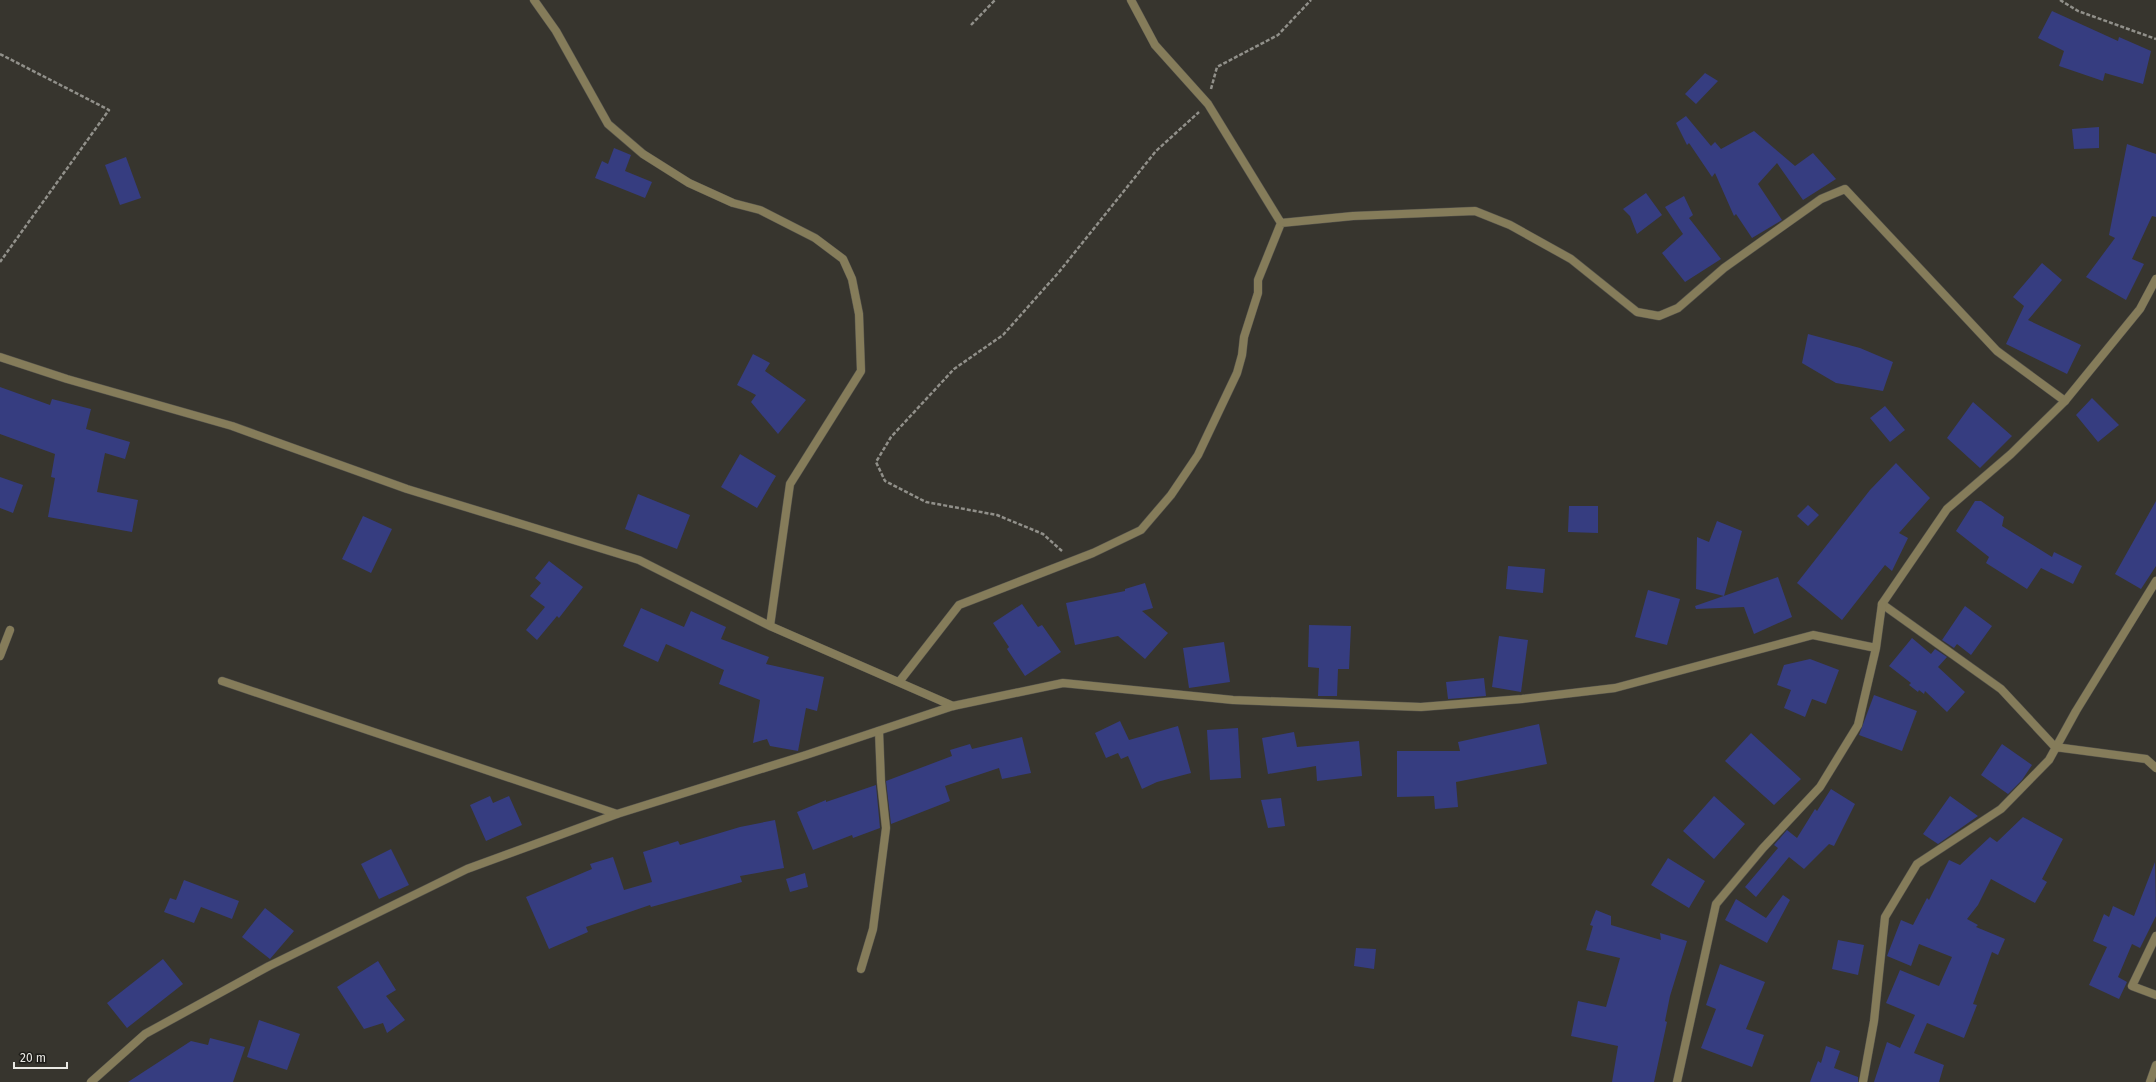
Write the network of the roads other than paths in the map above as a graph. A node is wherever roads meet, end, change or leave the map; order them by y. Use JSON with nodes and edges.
{"nodes":[{"id":1,"x":534,"y":0,"type":"edge"},
{"id":2,"x":1131,"y":0,"type":"edge"},
{"id":3,"x":1281,"y":223,"type":"junction"},
{"id":4,"x":2156,"y":279,"type":"edge"},
{"id":5,"x":0,"y":357,"type":"edge"},
{"id":6,"x":2065,"y":402,"type":"junction"},
{"id":7,"x":2156,"y":580,"type":"edge"},
{"id":8,"x":1882,"y":604,"type":"junction"},
{"id":9,"x":770,"y":626,"type":"junction"},
{"id":10,"x":10,"y":630,"type":"dead end"},
{"id":11,"x":1876,"y":648,"type":"junction"},
{"id":12,"x":0,"y":656,"type":"edge"},
{"id":13,"x":222,"y":681,"type":"dead end"},
{"id":14,"x":899,"y":682,"type":"junction"},
{"id":15,"x":953,"y":706,"type":"junction"},
{"id":16,"x":879,"y":731,"type":"junction"},
{"id":17,"x":2055,"y":747,"type":"junction"},
{"id":18,"x":2156,"y":768,"type":"edge"},
{"id":19,"x":617,"y":814,"type":"junction"},
{"id":20,"x":2156,"y":936,"type":"edge"},
{"id":21,"x":861,"y":969,"type":"dead end"},
{"id":22,"x":2156,"y":995,"type":"edge"},
{"id":23,"x":2156,"y":1065,"type":"edge"},
{"id":24,"x":91,"y":1082,"type":"edge"},
{"id":25,"x":1678,"y":1082,"type":"edge"},
{"id":26,"x":1863,"y":1082,"type":"edge"},
{"id":27,"x":2150,"y":1082,"type":"edge"}],
"edges":[{"from":1,"to":9,"type":"street"},
{"from":2,"to":3,"type":"street"},
{"from":3,"to":6,"type":"street"},
{"from":3,"to":14,"type":"street"},
{"from":4,"to":6,"type":"street"},
{"from":5,"to":9,"type":"street"},
{"from":6,"to":8,"type":"street"},
{"from":7,"to":17,"type":"street"},
{"from":8,"to":11,"type":"street"},
{"from":8,"to":17,"type":"street"},
{"from":9,"to":14,"type":"street"},
{"from":10,"to":12,"type":"street"},
{"from":11,"to":15,"type":"street"},
{"from":11,"to":25,"type":"street"},
{"from":13,"to":19,"type":"street"},
{"from":14,"to":15,"type":"street"},
{"from":15,"to":16,"type":"street"},
{"from":16,"to":19,"type":"street"},
{"from":16,"to":21,"type":"street"},
{"from":17,"to":18,"type":"street"},
{"from":17,"to":26,"type":"street"},
{"from":19,"to":24,"type":"street"},
{"from":20,"to":22,"type":"street"},
{"from":23,"to":27,"type":"street"}]}
